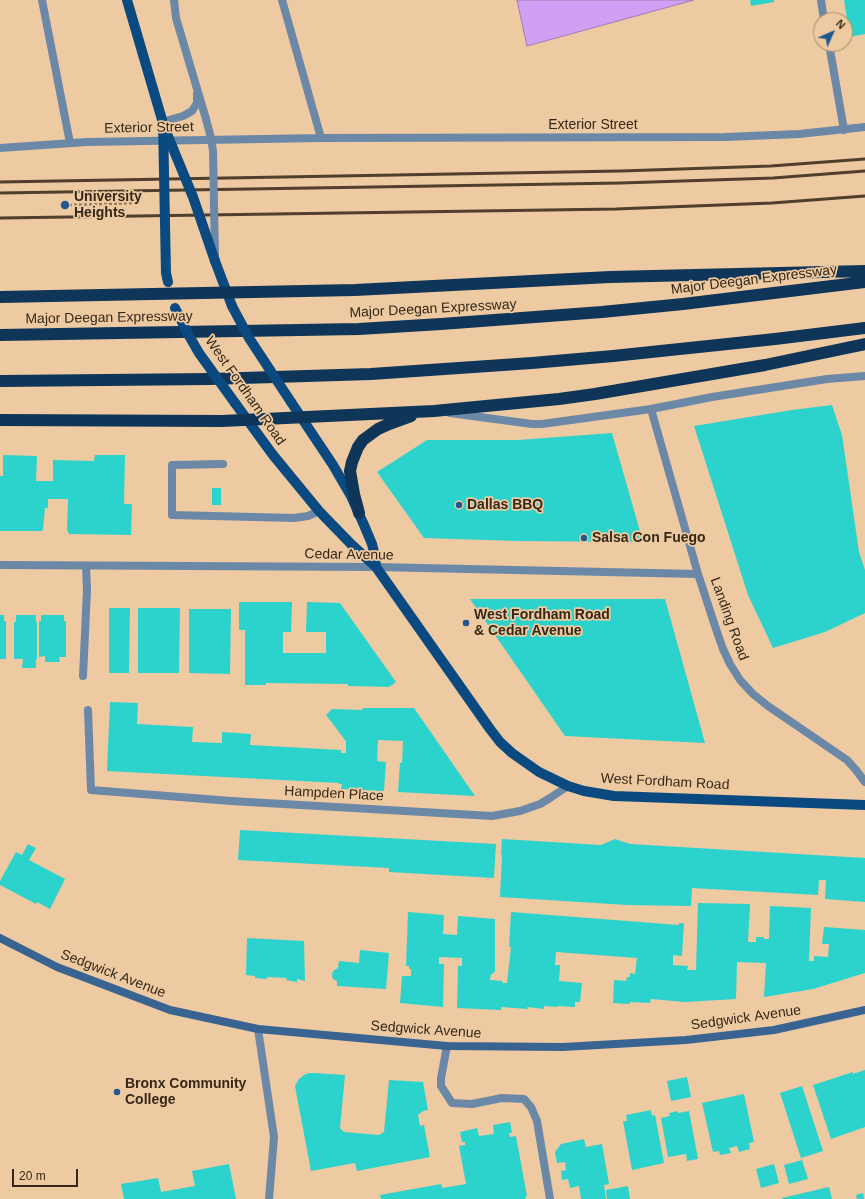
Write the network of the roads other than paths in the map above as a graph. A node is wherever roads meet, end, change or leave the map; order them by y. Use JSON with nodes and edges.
{"nodes":[{"id":1,"x":42,"y":0,"type":"edge"},
{"id":2,"x":127,"y":0,"type":"edge"},
{"id":3,"x":174,"y":0,"type":"edge"},
{"id":4,"x":282,"y":0,"type":"edge"},
{"id":5,"x":821,"y":0,"type":"edge"},
{"id":6,"x":823,"y":12,"type":"edge"},
{"id":7,"x":830,"y":52,"type":"edge"},
{"id":8,"x":196,"y":85,"type":"junction"},
{"id":9,"x":162,"y":122,"type":"junction"},
{"id":10,"x":865,"y":128,"type":"edge"},
{"id":11,"x":844,"y":130,"type":"junction"},
{"id":12,"x":320,"y":138,"type":"junction"},
{"id":13,"x":70,"y":143,"type":"junction"},
{"id":14,"x":0,"y":148,"type":"edge"},
{"id":15,"x":215,"y":262,"type":"junction"},
{"id":16,"x":865,"y":271,"type":"edge"},
{"id":17,"x":865,"y":282,"type":"edge"},
{"id":18,"x":227,"y":293,"type":"junction"},
{"id":19,"x":171,"y":294,"type":"junction"},
{"id":20,"x":0,"y":297,"type":"edge"},
{"id":21,"x":865,"y":328,"type":"edge"},
{"id":22,"x":0,"y":335,"type":"edge"},
{"id":23,"x":865,"y":344,"type":"edge"},
{"id":24,"x":865,"y":376,"type":"edge"},
{"id":25,"x":0,"y":381,"type":"edge"},
{"id":26,"x":651,"y":409,"type":"junction"},
{"id":27,"x":434,"y":411,"type":"junction"},
{"id":28,"x":302,"y":418,"type":"junction"},
{"id":29,"x":0,"y":420,"type":"edge"},
{"id":30,"x":247,"y":420,"type":"junction"},
{"id":31,"x":224,"y":464,"type":"dead end"},
{"id":32,"x":319,"y":510,"type":"junction"},
{"id":33,"x":359,"y":513,"type":"junction"},
{"id":34,"x":0,"y":565,"type":"edge"},
{"id":35,"x":86,"y":566,"type":"junction"},
{"id":36,"x":376,"y":568,"type":"junction"},
{"id":37,"x":698,"y":574,"type":"junction"},
{"id":38,"x":83,"y":676,"type":"dead end"},
{"id":39,"x":88,"y":710,"type":"dead end"},
{"id":40,"x":865,"y":782,"type":"edge"},
{"id":41,"x":568,"y":786,"type":"junction"},
{"id":42,"x":865,"y":805,"type":"edge"},
{"id":43,"x":0,"y":938,"type":"edge"},
{"id":44,"x":865,"y":1010,"type":"edge"},
{"id":45,"x":258,"y":1029,"type":"junction"},
{"id":46,"x":447,"y":1046,"type":"junction"},
{"id":47,"x":269,"y":1199,"type":"edge"},
{"id":48,"x":550,"y":1199,"type":"edge"}],
"edges":[{"from":1,"to":13,"type":"street"},
{"from":2,"to":9,"type":"main road","name":"West Fordham Road"},
{"from":3,"to":8,"type":"street","name":"Exterior Street"},
{"from":4,"to":12,"type":"street"},
{"from":5,"to":6,"type":"street"},
{"from":7,"to":11,"type":"street"},
{"from":8,"to":9,"type":"street","name":"Exterior Street"},
{"from":8,"to":15,"type":"street","name":"Exterior Street","bridge":true},
{"from":9,"to":15,"type":"main road","name":"West Fordham Road","bridge":true},
{"from":9,"to":19,"type":"main road","name":"West Fordham Road","bridge":true},
{"from":10,"to":11,"type":"street","name":"Exterior Street"},
{"from":11,"to":12,"type":"street","name":"Exterior Street"},
{"from":12,"to":13,"type":"street","name":"Exterior Street"},
{"from":13,"to":14,"type":"street","name":"Exterior Street"},
{"from":15,"to":18,"type":"main road","name":"West Fordham Road"},
{"from":16,"to":18,"type":"highway"},
{"from":17,"to":22,"type":"highway","name":"Major Deegan Expressway"},
{"from":18,"to":19,"type":"highway"},
{"from":18,"to":28,"type":"main road","name":"West Fordham Road","bridge":true},
{"from":19,"to":20,"type":"highway"},
{"from":19,"to":30,"type":"main road","name":"West Fordham Road","bridge":true},
{"from":21,"to":25,"type":"highway"},
{"from":23,"to":27,"type":"highway"},
{"from":24,"to":26,"type":"street"},
{"from":26,"to":27,"type":"street"},
{"from":26,"to":37,"type":"street","name":"Landing Road"},
{"from":27,"to":28,"type":"highway"},
{"from":27,"to":33,"type":"highway"},
{"from":28,"to":30,"type":"highway"},
{"from":28,"to":33,"type":"main road","name":"West Fordham Road"},
{"from":29,"to":30,"type":"highway"},
{"from":30,"to":32,"type":"main road","name":"West Fordham Road"},
{"from":31,"to":32,"type":"street"},
{"from":32,"to":36,"type":"main road","name":"West Fordham Road"},
{"from":33,"to":36,"type":"main road","name":"West Fordham Road"},
{"from":34,"to":35,"type":"street","name":"Cedar Avenue"},
{"from":35,"to":36,"type":"street","name":"Cedar Avenue"},
{"from":35,"to":38,"type":"street"},
{"from":36,"to":37,"type":"street","name":"Cedar Avenue"},
{"from":36,"to":41,"type":"main road","name":"West Fordham Road"},
{"from":37,"to":40,"type":"street","name":"Landing Road"},
{"from":39,"to":41,"type":"street","name":"Hampden Place"},
{"from":41,"to":42,"type":"main road","name":"West Fordham Road"},
{"from":43,"to":45,"type":"main road","name":"Sedgwick Avenue"},
{"from":44,"to":46,"type":"main road","name":"Sedgwick Avenue"},
{"from":45,"to":46,"type":"main road","name":"Sedgwick Avenue"},
{"from":45,"to":47,"type":"street"},
{"from":46,"to":48,"type":"street"}]}
